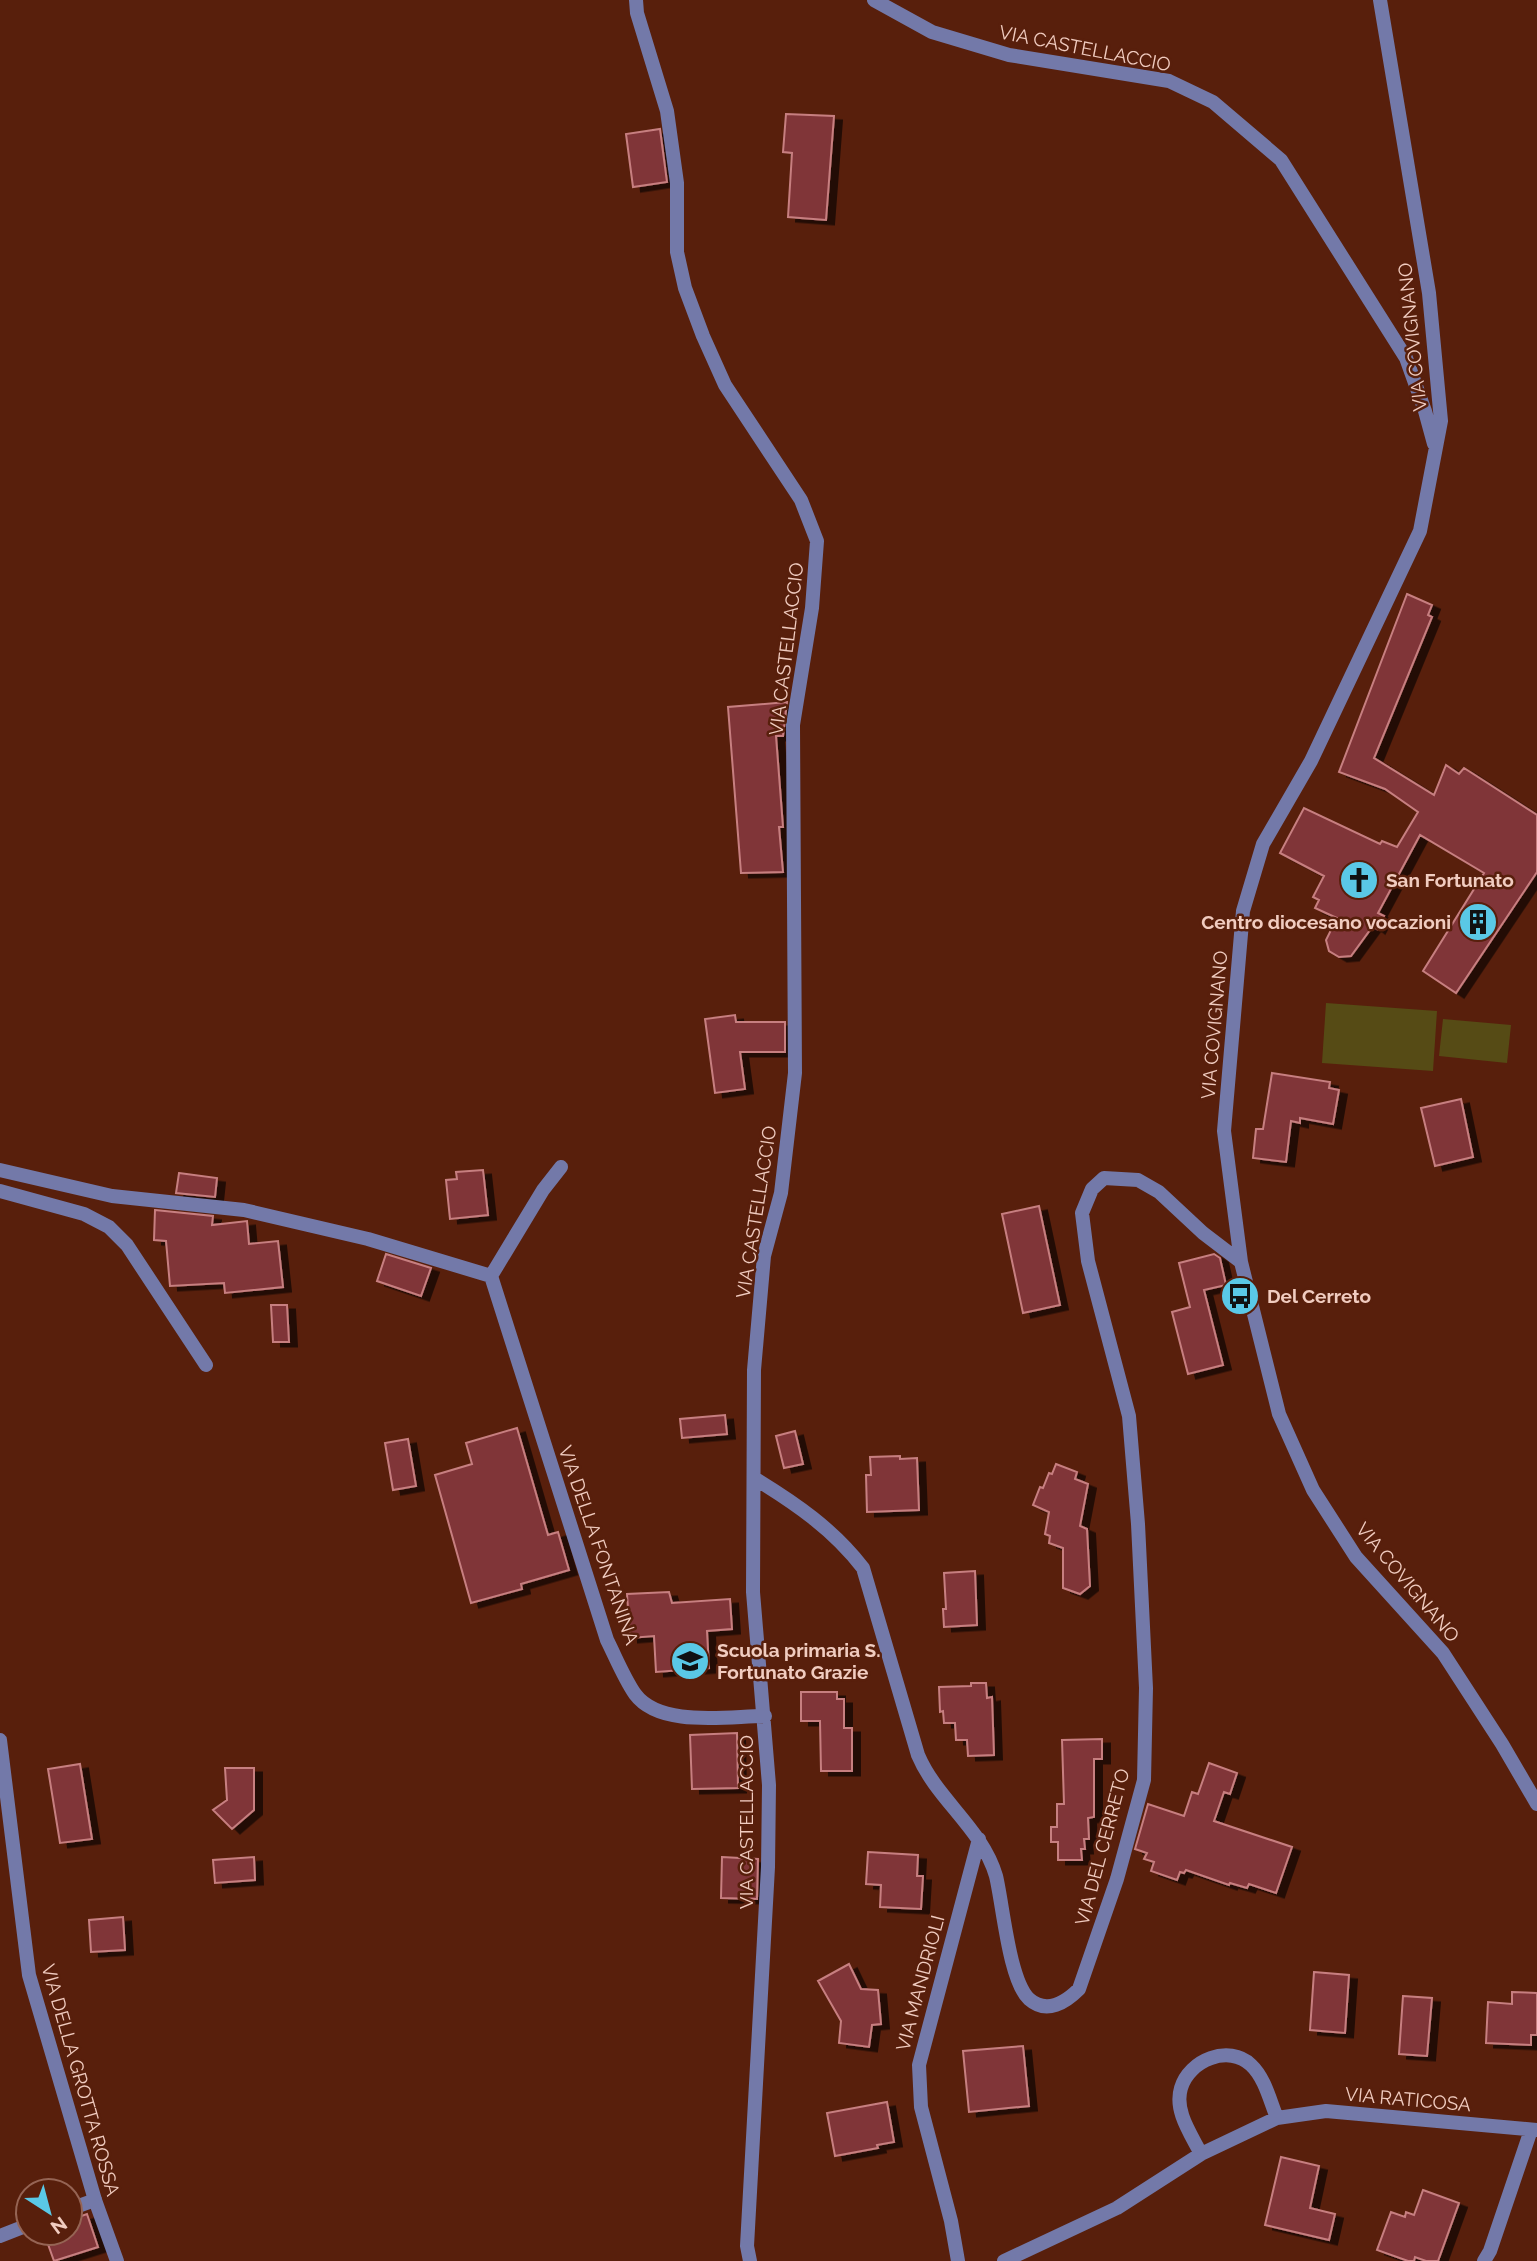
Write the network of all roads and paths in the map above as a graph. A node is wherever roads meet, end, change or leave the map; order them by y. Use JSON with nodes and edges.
{"nodes":[{"id":1,"x":636,"y":0,"type":"edge"},
{"id":2,"x":874,"y":0,"type":"edge"},
{"id":3,"x":1380,"y":0,"type":"edge"},
{"id":4,"x":1435,"y":448,"type":"junction"},
{"id":5,"x":561,"y":1167,"type":"dead end"},
{"id":6,"x":0,"y":1170,"type":"edge"},
{"id":7,"x":0,"y":1191,"type":"edge"},
{"id":8,"x":1241,"y":1262,"type":"junction"},
{"id":9,"x":491,"y":1276,"type":"junction"},
{"id":10,"x":206,"y":1365,"type":"dead end"},
{"id":11,"x":754,"y":1478,"type":"junction"},
{"id":12,"x":765,"y":1716,"type":"junction"},
{"id":13,"x":0,"y":1740,"type":"edge"},
{"id":14,"x":1537,"y":1804,"type":"edge"},
{"id":15,"x":979,"y":1839,"type":"junction"},
{"id":16,"x":1277,"y":2119,"type":"junction"},
{"id":17,"x":1534,"y":2130,"type":"edge"},
{"id":18,"x":1201,"y":2154,"type":"junction"},
{"id":19,"x":95,"y":2200,"type":"junction"},
{"id":20,"x":84,"y":2204,"type":"edge"},
{"id":21,"x":117,"y":2261,"type":"edge"},
{"id":22,"x":750,"y":2261,"type":"edge"},
{"id":23,"x":958,"y":2261,"type":"edge"},
{"id":24,"x":1004,"y":2261,"type":"edge"},
{"id":25,"x":1484,"y":2261,"type":"edge"}],
"edges":[{"from":1,"to":11,"type":"street","name":"VIA CASTELLACCIO"},
{"from":2,"to":4,"type":"street","name":"VIA CASTELLACCIO"},
{"from":3,"to":4,"type":"street","name":"VIA COVIGNANO"},
{"from":4,"to":8,"type":"street","name":"VIA COVIGNANO"},
{"from":5,"to":9,"type":"street"},
{"from":6,"to":9,"type":"street"},
{"from":7,"to":10,"type":"street"},
{"from":8,"to":14,"type":"street","name":"VIA COVIGNANO"},
{"from":8,"to":15,"type":"street","name":"VIA DEL CERRETO"},
{"from":9,"to":12,"type":"street","name":"VIA DELLA FONTANINA"},
{"from":11,"to":12,"type":"street","name":"VIA CASTELLACCIO"},
{"from":11,"to":15,"type":"street","name":"VIA DEL CERRETO"},
{"from":12,"to":22,"type":"street","name":"VIA CASTELLACCIO"},
{"from":13,"to":19,"type":"street","name":"VIA DELLA GROTTA ROSSA"},
{"from":15,"to":23,"type":"street","name":"VIA MANDRIOLI"},
{"from":16,"to":17,"type":"street","name":"VIA RATICOSA"},
{"from":16,"to":18,"type":"street","name":"VIA RATICOSA"},
{"from":16,"to":18,"type":"street"},
{"from":17,"to":25,"type":"street"},
{"from":18,"to":24,"type":"street","name":"VIA RATICOSA"},
{"from":19,"to":20,"type":"street"},
{"from":19,"to":21,"type":"street","name":"VIA DELLA GROTTA ROSSA"}]}
